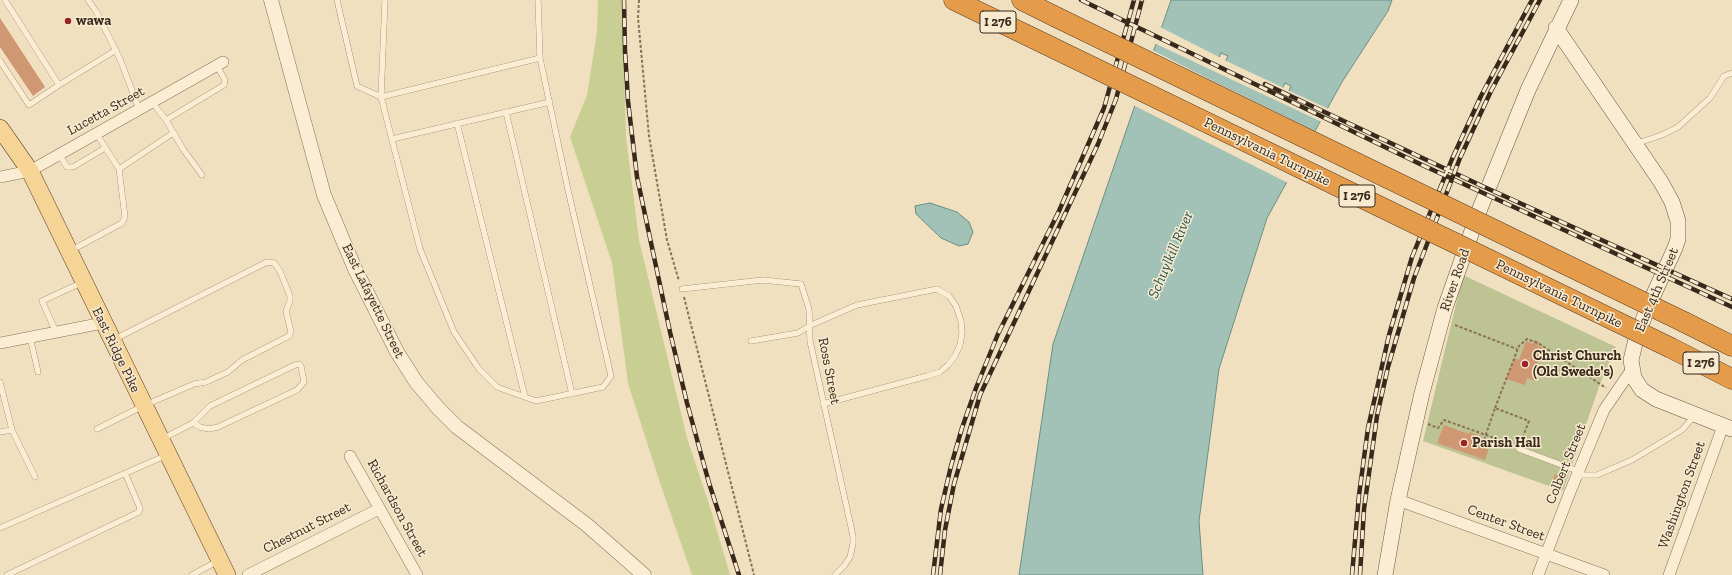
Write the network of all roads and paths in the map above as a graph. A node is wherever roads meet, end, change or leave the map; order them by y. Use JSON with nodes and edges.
{"nodes":[{"id":1,"x":5,"y":0,"type":"edge"},
{"id":2,"x":88,"y":0,"type":"edge"},
{"id":3,"x":270,"y":0,"type":"edge"},
{"id":4,"x":338,"y":0,"type":"edge"},
{"id":5,"x":385,"y":0,"type":"edge"},
{"id":6,"x":538,"y":0,"type":"edge"},
{"id":7,"x":954,"y":0,"type":"edge"},
{"id":8,"x":1022,"y":0,"type":"edge"},
{"id":9,"x":1571,"y":0,"type":"edge"},
{"id":10,"x":1556,"y":28,"type":"junction"},
{"id":11,"x":116,"y":50,"type":"junction"},
{"id":12,"x":540,"y":58,"type":"junction"},
{"id":13,"x":0,"y":62,"type":"edge"},
{"id":14,"x":220,"y":64,"type":"joint"},
{"id":15,"x":1732,"y":73,"type":"edge"},
{"id":16,"x":59,"y":85,"type":"junction"},
{"id":17,"x":381,"y":97,"type":"junction"},
{"id":18,"x":152,"y":102,"type":"junction"},
{"id":19,"x":550,"y":102,"type":"junction"},
{"id":20,"x":139,"y":109,"type":"junction"},
{"id":21,"x":506,"y":112,"type":"junction"},
{"id":22,"x":166,"y":120,"type":"junction"},
{"id":23,"x":457,"y":124,"type":"junction"},
{"id":24,"x":0,"y":128,"type":"edge"},
{"id":25,"x":173,"y":133,"type":"junction"},
{"id":26,"x":96,"y":134,"type":"junction"},
{"id":27,"x":392,"y":139,"type":"junction"},
{"id":28,"x":1635,"y":144,"type":"junction"},
{"id":29,"x":105,"y":148,"type":"junction"},
{"id":30,"x":59,"y":154,"type":"junction"},
{"id":31,"x":119,"y":169,"type":"junction"},
{"id":32,"x":30,"y":171,"type":"junction"},
{"id":33,"x":202,"y":175,"type":"dead end"},
{"id":34,"x":0,"y":177,"type":"edge"},
{"id":35,"x":68,"y":252,"type":"junction"},
{"id":36,"x":83,"y":282,"type":"junction"},
{"id":37,"x":682,"y":289,"type":"dead end"},
{"id":38,"x":1441,"y":320,"type":"junction"},
{"id":39,"x":103,"y":323,"type":"junction"},
{"id":40,"x":810,"y":326,"type":"junction"},
{"id":41,"x":56,"y":332,"type":"junction"},
{"id":42,"x":30,"y":337,"type":"junction"},
{"id":43,"x":111,"y":341,"type":"junction"},
{"id":44,"x":751,"y":341,"type":"dead end"},
{"id":45,"x":0,"y":343,"type":"edge"},
{"id":46,"x":1732,"y":346,"type":"edge"},
{"id":47,"x":1517,"y":349,"type":"junction"},
{"id":48,"x":1632,"y":369,"type":"junction"},
{"id":49,"x":38,"y":372,"type":"dead end"},
{"id":50,"x":1732,"y":379,"type":"edge"},
{"id":51,"x":0,"y":382,"type":"edge"},
{"id":52,"x":1616,"y":392,"type":"junction"},
{"id":53,"x":572,"y":394,"type":"junction"},
{"id":54,"x":526,"y":398,"type":"junction"},
{"id":55,"x":824,"y":404,"type":"junction"},
{"id":56,"x":143,"y":406,"type":"junction"},
{"id":57,"x":1495,"y":408,"type":"junction"},
{"id":58,"x":1695,"y":414,"type":"junction"},
{"id":59,"x":193,"y":423,"type":"junction"},
{"id":60,"x":1426,"y":424,"type":"dead end"},
{"id":61,"x":1728,"y":427,"type":"edge"},
{"id":62,"x":12,"y":430,"type":"junction"},
{"id":63,"x":97,"y":430,"type":"dead end"},
{"id":64,"x":0,"y":432,"type":"edge"},
{"id":65,"x":1485,"y":435,"type":"junction"},
{"id":66,"x":1484,"y":440,"type":"dead end"},
{"id":67,"x":1520,"y":446,"type":"junction"},
{"id":68,"x":164,"y":448,"type":"junction"},
{"id":69,"x":350,"y":456,"type":"dead end"},
{"id":70,"x":125,"y":473,"type":"junction"},
{"id":71,"x":1578,"y":473,"type":"junction"},
{"id":72,"x":34,"y":477,"type":"dead end"},
{"id":73,"x":1398,"y":500,"type":"junction"},
{"id":74,"x":379,"y":509,"type":"junction"},
{"id":75,"x":0,"y":528,"type":"edge"},
{"id":76,"x":1546,"y":554,"type":"junction"},
{"id":77,"x":223,"y":568,"type":"edge"},
{"id":78,"x":7,"y":575,"type":"edge"},
{"id":79,"x":192,"y":575,"type":"edge"},
{"id":80,"x":248,"y":575,"type":"edge"},
{"id":81,"x":417,"y":575,"type":"edge"},
{"id":82,"x":644,"y":575,"type":"edge"},
{"id":83,"x":835,"y":575,"type":"edge"},
{"id":84,"x":1385,"y":575,"type":"edge"},
{"id":85,"x":1538,"y":575,"type":"edge"},
{"id":86,"x":1604,"y":575,"type":"edge"},
{"id":87,"x":1669,"y":575,"type":"edge"}],
"edges":[{"from":1,"to":16,"type":"lane"},
{"from":2,"to":11,"type":"lane"},
{"from":3,"to":82,"type":"street","name":"East Lafayette Street"},
{"from":4,"to":17,"type":"lane"},
{"from":5,"to":17,"type":"lane"},
{"from":6,"to":12,"type":"lane"},
{"from":7,"to":50,"type":"highway","name":"Pennsylvania Turnpike","number":"I 276","bridge":true},
{"from":8,"to":46,"type":"highway","name":"Pennsylvania Turnpike","number":"I 276","bridge":true},
{"from":9,"to":10,"type":"main road","name":"River Road"},
{"from":10,"to":28,"type":"main road","name":"East 4th Street"},
{"from":10,"to":38,"type":"main road","name":"River Road"},
{"from":11,"to":16,"type":"lane"},
{"from":11,"to":20,"type":"lane"},
{"from":12,"to":17,"type":"lane"},
{"from":12,"to":19,"type":"lane"},
{"from":13,"to":16,"type":"lane"},
{"from":14,"to":18,"type":"street","name":"Lucetta Street"},
{"from":14,"to":22,"type":"lane"},
{"from":15,"to":28,"type":"lane"},
{"from":17,"to":27,"type":"lane"},
{"from":18,"to":20,"type":"street","name":"Lucetta Street"},
{"from":18,"to":22,"type":"lane"},
{"from":19,"to":21,"type":"lane"},
{"from":19,"to":53,"type":"lane"},
{"from":20,"to":26,"type":"street","name":"Lucetta Street"},
{"from":21,"to":23,"type":"lane"},
{"from":21,"to":53,"type":"lane"},
{"from":22,"to":25,"type":"lane"},
{"from":23,"to":27,"type":"lane"},
{"from":23,"to":54,"type":"lane"},
{"from":24,"to":32,"type":"main road","name":"East Ridge Pike"},
{"from":25,"to":31,"type":"lane"},
{"from":25,"to":33,"type":"lane"},
{"from":26,"to":29,"type":"lane"},
{"from":26,"to":30,"type":"street","name":"Lucetta Street"},
{"from":27,"to":54,"type":"lane"},
{"from":28,"to":48,"type":"main road","name":"East 4th Street"},
{"from":29,"to":30,"type":"lane"},
{"from":29,"to":31,"type":"lane"},
{"from":30,"to":32,"type":"street","name":"Lucetta Street"},
{"from":31,"to":35,"type":"lane"},
{"from":32,"to":34,"type":"street","name":"Lucetta Street"},
{"from":32,"to":35,"type":"main road","name":"East Ridge Pike"},
{"from":35,"to":36,"type":"main road","name":"East Ridge Pike"},
{"from":36,"to":39,"type":"main road","name":"East Ridge Pike"},
{"from":36,"to":41,"type":"lane"},
{"from":37,"to":40,"type":"lane","name":"Ross Street"},
{"from":38,"to":47,"type":"path"},
{"from":38,"to":73,"type":"main road","name":"River Road"},
{"from":39,"to":41,"type":"street"},
{"from":39,"to":43,"type":"main road","name":"East Ridge Pike"},
{"from":40,"to":44,"type":"lane"},
{"from":40,"to":55,"type":"lane","name":"Ross Street"},
{"from":40,"to":55,"type":"lane"},
{"from":41,"to":42,"type":"street"},
{"from":42,"to":45,"type":"street"},
{"from":42,"to":49,"type":"lane"},
{"from":43,"to":56,"type":"main road","name":"East Ridge Pike"},
{"from":43,"to":56,"type":"lane"},
{"from":47,"to":52,"type":"path"},
{"from":47,"to":57,"type":"path"},
{"from":48,"to":52,"type":"street","name":"Colbert Street"},
{"from":48,"to":58,"type":"main road"},
{"from":51,"to":62,"type":"lane"},
{"from":52,"to":71,"type":"street","name":"Colbert Street"},
{"from":53,"to":54,"type":"lane"},
{"from":55,"to":83,"type":"lane","name":"Ross Street"},
{"from":56,"to":63,"type":"lane"},
{"from":56,"to":68,"type":"main road","name":"East Ridge Pike"},
{"from":57,"to":65,"type":"path"},
{"from":57,"to":67,"type":"path"},
{"from":58,"to":61,"type":"main road"},
{"from":58,"to":71,"type":"lane"},
{"from":59,"to":59,"type":"lane"},
{"from":59,"to":68,"type":"lane"},
{"from":60,"to":65,"type":"path"},
{"from":61,"to":87,"type":"street","name":"Washington Street"},
{"from":62,"to":64,"type":"lane"},
{"from":62,"to":72,"type":"lane"},
{"from":65,"to":66,"type":"path"},
{"from":65,"to":67,"type":"path"},
{"from":67,"to":71,"type":"lane"},
{"from":68,"to":70,"type":"lane"},
{"from":68,"to":77,"type":"main road","name":"East Ridge Pike"},
{"from":69,"to":74,"type":"street","name":"Richardson Street"},
{"from":70,"to":75,"type":"lane"},
{"from":70,"to":78,"type":"lane"},
{"from":71,"to":76,"type":"street","name":"Colbert Street"},
{"from":73,"to":76,"type":"street","name":"Center Street"},
{"from":73,"to":84,"type":"main road","name":"River Road"},
{"from":74,"to":80,"type":"street","name":"Chestnut Street"},
{"from":74,"to":81,"type":"street","name":"Richardson Street"},
{"from":76,"to":85,"type":"street","name":"Colbert Street"},
{"from":76,"to":86,"type":"street","name":"Center Street"},
{"from":77,"to":79,"type":"lane"}]}
